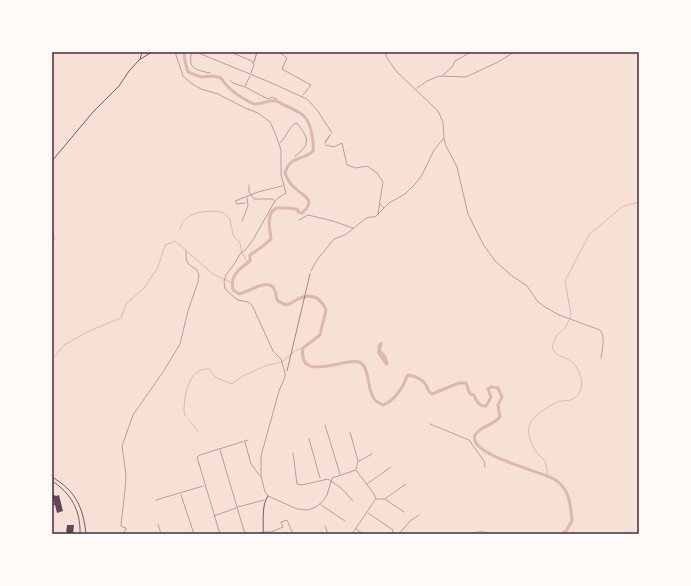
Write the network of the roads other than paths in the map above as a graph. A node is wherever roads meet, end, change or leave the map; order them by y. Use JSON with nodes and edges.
{"nodes":[{"id":1,"x":142,"y":52,"type":"edge"},
{"id":2,"x":152,"y":52,"type":"edge"},
{"id":3,"x":175,"y":52,"type":"edge"},
{"id":4,"x":192,"y":52,"type":"edge"},
{"id":5,"x":196,"y":52,"type":"edge"},
{"id":6,"x":230,"y":52,"type":"edge"},
{"id":7,"x":279,"y":52,"type":"edge"},
{"id":8,"x":385,"y":52,"type":"edge"},
{"id":9,"x":471,"y":52,"type":"edge"},
{"id":10,"x":514,"y":52,"type":"edge"},
{"id":11,"x":140,"y":60,"type":"junction"},
{"id":12,"x":210,"y":73,"type":"dead end"},
{"id":13,"x":251,"y":74,"type":"junction"},
{"id":14,"x":442,"y":76,"type":"junction"},
{"id":15,"x":230,"y":80,"type":"dead end"},
{"id":16,"x":245,"y":87,"type":"junction"},
{"id":17,"x":416,"y":89,"type":"junction"},
{"id":18,"x":303,"y":96,"type":"junction"},
{"id":19,"x":277,"y":99,"type":"dead end"},
{"id":20,"x":332,"y":132,"type":"road end"},
{"id":21,"x":444,"y":138,"type":"junction"},
{"id":22,"x":279,"y":143,"type":"junction"},
{"id":23,"x":325,"y":145,"type":"road end"},
{"id":24,"x":296,"y":156,"type":"dead end"},
{"id":25,"x":52,"y":161,"type":"edge"},
{"id":26,"x":249,"y":185,"type":"dead end"},
{"id":27,"x":284,"y":185,"type":"junction"},
{"id":28,"x":251,"y":195,"type":"junction"},
{"id":29,"x":247,"y":197,"type":"junction"},
{"id":30,"x":275,"y":201,"type":"junction"},
{"id":31,"x":245,"y":203,"type":"dead end"},
{"id":32,"x":380,"y":203,"type":"junction"},
{"id":33,"x":385,"y":208,"type":"junction"},
{"id":34,"x":378,"y":215,"type":"junction"},
{"id":35,"x":299,"y":220,"type":"dead end"},
{"id":36,"x":242,"y":221,"type":"dead end"},
{"id":37,"x":52,"y":222,"type":"edge"},
{"id":38,"x":354,"y":229,"type":"junction"},
{"id":39,"x":52,"y":246,"type":"edge"},
{"id":40,"x":186,"y":251,"type":"dead end"},
{"id":41,"x":311,"y":271,"type":"road end"},
{"id":42,"x":600,"y":358,"type":"dead end"},
{"id":43,"x":430,"y":424,"type":"dead end"},
{"id":44,"x":325,"y":425,"type":"dead end"},
{"id":45,"x":350,"y":432,"type":"dead end"},
{"id":46,"x":309,"y":439,"type":"dead end"},
{"id":47,"x":248,"y":440,"type":"dead end"},
{"id":48,"x":245,"y":441,"type":"junction"},
{"id":49,"x":220,"y":449,"type":"junction"},
{"id":50,"x":293,"y":452,"type":"dead end"},
{"id":51,"x":372,"y":454,"type":"dead end"},
{"id":52,"x":358,"y":461,"type":"junction"},
{"id":53,"x":391,"y":467,"type":"dead end"},
{"id":54,"x":485,"y":467,"type":"dead end"},
{"id":55,"x":356,"y":470,"type":"junction"},
{"id":56,"x":340,"y":474,"type":"junction"},
{"id":57,"x":261,"y":476,"type":"junction"},
{"id":58,"x":52,"y":477,"type":"edge"},
{"id":59,"x":320,"y":480,"type":"junction"},
{"id":60,"x":330,"y":480,"type":"junction"},
{"id":61,"x":52,"y":481,"type":"edge"},
{"id":62,"x":367,"y":484,"type":"junction"},
{"id":63,"x":406,"y":484,"type":"dead end"},
{"id":64,"x":205,"y":486,"type":"junction"},
{"id":65,"x":70,"y":491,"type":"junction"},
{"id":66,"x":67,"y":493,"type":"junction"},
{"id":67,"x":181,"y":493,"type":"junction"},
{"id":68,"x":268,"y":496,"type":"junction"},
{"id":69,"x":266,"y":499,"type":"junction"},
{"id":70,"x":376,"y":499,"type":"junction"},
{"id":71,"x":385,"y":499,"type":"junction"},
{"id":72,"x":77,"y":500,"type":"junction"},
{"id":73,"x":156,"y":500,"type":"dead end"},
{"id":74,"x":353,"y":501,"type":"dead end"},
{"id":75,"x":73,"y":502,"type":"junction"},
{"id":76,"x":320,"y":504,"type":"junction"},
{"id":77,"x":237,"y":508,"type":"junction"},
{"id":78,"x":367,"y":512,"type":"junction"},
{"id":79,"x":404,"y":512,"type":"dead end"},
{"id":80,"x":419,"y":515,"type":"dead end"},
{"id":81,"x":214,"y":516,"type":"junction"},
{"id":82,"x":345,"y":521,"type":"dead end"},
{"id":83,"x":158,"y":524,"type":"dead end"},
{"id":84,"x":325,"y":526,"type":"dead end"},
{"id":85,"x":356,"y":529,"type":"junction"},
{"id":86,"x":264,"y":533,"type":"edge"},
{"id":87,"x":80,"y":534,"type":"edge"},
{"id":88,"x":86,"y":534,"type":"edge"},
{"id":89,"x":124,"y":534,"type":"edge"},
{"id":90,"x":161,"y":534,"type":"edge"},
{"id":91,"x":194,"y":534,"type":"edge"},
{"id":92,"x":220,"y":534,"type":"edge"},
{"id":93,"x":245,"y":534,"type":"edge"},
{"id":94,"x":293,"y":534,"type":"edge"},
{"id":95,"x":328,"y":534,"type":"edge"},
{"id":96,"x":352,"y":534,"type":"edge"},
{"id":97,"x":363,"y":534,"type":"edge"},
{"id":98,"x":392,"y":534,"type":"edge"},
{"id":99,"x":399,"y":534,"type":"edge"}],
"edges":[{"from":1,"to":11,"type":"street"},
{"from":2,"to":11,"type":"street"},
{"from":3,"to":22,"type":"street"},
{"from":4,"to":12,"type":"street"},
{"from":5,"to":13,"type":"street"},
{"from":6,"to":13,"type":"street"},
{"from":7,"to":18,"type":"street"},
{"from":8,"to":17,"type":"street"},
{"from":9,"to":14,"type":"street"},
{"from":10,"to":14,"type":"street"},
{"from":11,"to":25,"type":"street"},
{"from":13,"to":16,"type":"street"},
{"from":13,"to":18,"type":"street"},
{"from":14,"to":17,"type":"street"},
{"from":15,"to":16,"type":"street"},
{"from":16,"to":19,"type":"street"},
{"from":17,"to":21,"type":"street"},
{"from":18,"to":20,"type":"street"},
{"from":21,"to":33,"type":"street"},
{"from":21,"to":42,"type":"street"},
{"from":22,"to":24,"type":"street"},
{"from":22,"to":27,"type":"street"},
{"from":23,"to":32,"type":"street"},
{"from":26,"to":28,"type":"street"},
{"from":27,"to":28,"type":"street"},
{"from":27,"to":30,"type":"street"},
{"from":28,"to":29,"type":"street"},
{"from":28,"to":30,"type":"street"},
{"from":29,"to":31,"type":"street"},
{"from":29,"to":36,"type":"street"},
{"from":30,"to":57,"type":"street"},
{"from":32,"to":33,"type":"street"},
{"from":32,"to":34,"type":"street"},
{"from":33,"to":34,"type":"street"},
{"from":34,"to":38,"type":"street"},
{"from":35,"to":38,"type":"street"},
{"from":37,"to":39,"type":"street"},
{"from":38,"to":41,"type":"street"},
{"from":40,"to":89,"type":"street"},
{"from":43,"to":54,"type":"street"},
{"from":44,"to":56,"type":"street"},
{"from":45,"to":52,"type":"street"},
{"from":46,"to":59,"type":"street"},
{"from":47,"to":48,"type":"street"},
{"from":48,"to":49,"type":"street"},
{"from":48,"to":57,"type":"street"},
{"from":49,"to":64,"type":"street"},
{"from":49,"to":77,"type":"street"},
{"from":50,"to":59,"type":"street"},
{"from":51,"to":52,"type":"street"},
{"from":52,"to":55,"type":"street"},
{"from":53,"to":62,"type":"street"},
{"from":55,"to":56,"type":"street"},
{"from":55,"to":62,"type":"street"},
{"from":56,"to":60,"type":"street"},
{"from":57,"to":68,"type":"street"},
{"from":58,"to":65,"type":"street"},
{"from":59,"to":60,"type":"street"},
{"from":60,"to":74,"type":"street"},
{"from":60,"to":76,"type":"street"},
{"from":61,"to":66,"type":"street"},
{"from":62,"to":70,"type":"street"},
{"from":63,"to":71,"type":"street"},
{"from":64,"to":67,"type":"street"},
{"from":64,"to":81,"type":"street"},
{"from":65,"to":66,"type":"street"},
{"from":65,"to":72,"type":"street"},
{"from":66,"to":75,"type":"street"},
{"from":67,"to":73,"type":"street"},
{"from":67,"to":91,"type":"street"},
{"from":68,"to":69,"type":"street"},
{"from":68,"to":76,"type":"street"},
{"from":69,"to":77,"type":"street"},
{"from":69,"to":86,"type":"street"},
{"from":70,"to":71,"type":"street"},
{"from":70,"to":78,"type":"street"},
{"from":71,"to":79,"type":"street"},
{"from":72,"to":75,"type":"street"},
{"from":72,"to":88,"type":"street"},
{"from":75,"to":87,"type":"street"},
{"from":76,"to":82,"type":"street"},
{"from":77,"to":81,"type":"street"},
{"from":77,"to":93,"type":"street"},
{"from":78,"to":85,"type":"street"},
{"from":78,"to":98,"type":"street"},
{"from":80,"to":99,"type":"street"},
{"from":81,"to":92,"type":"street"},
{"from":83,"to":90,"type":"street"},
{"from":84,"to":95,"type":"street"},
{"from":85,"to":96,"type":"street"},
{"from":85,"to":97,"type":"street"},
{"from":86,"to":94,"type":"street"}]}
